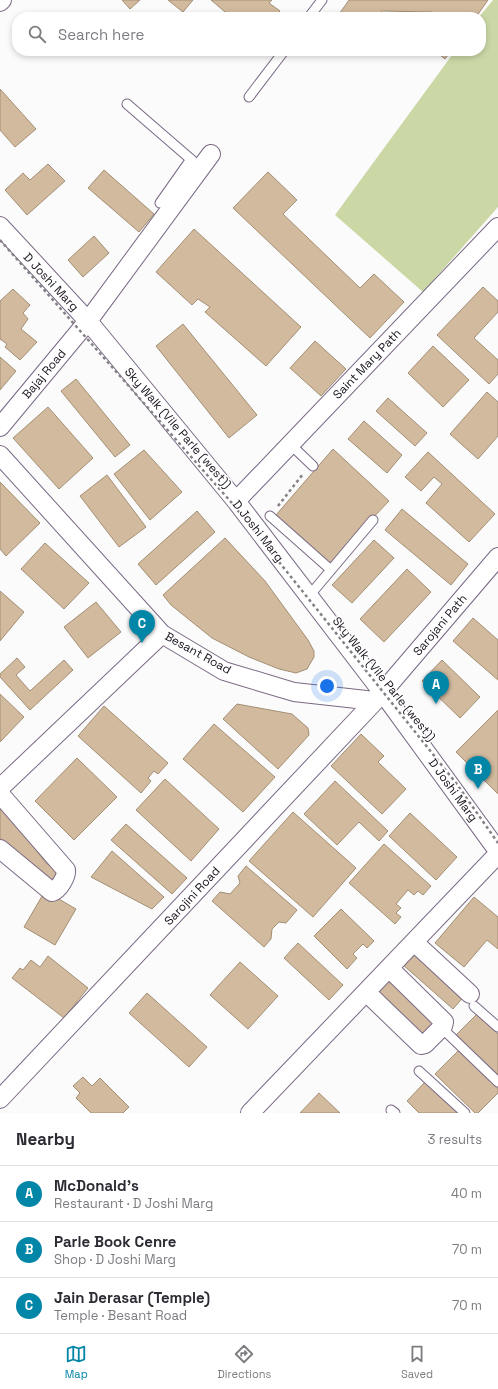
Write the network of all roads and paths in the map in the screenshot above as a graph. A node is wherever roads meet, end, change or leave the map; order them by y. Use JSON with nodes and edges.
{"nodes":[{"id":1,"x":322,"y":0,"type":"edge"},
{"id":2,"x":314,"y":12,"type":"edge"},
{"id":3,"x":280,"y":56,"type":"edge"},
{"id":4,"x":248,"y":97,"type":"dead end"},
{"id":5,"x":127,"y":104,"type":"dead end"},
{"id":6,"x":201,"y":160,"type":"junction"},
{"id":7,"x":160,"y":203,"type":"dead end"},
{"id":8,"x":0,"y":226,"type":"edge"},
{"id":9,"x":498,"y":227,"type":"edge"},
{"id":10,"x":0,"y":240,"type":"edge"},
{"id":11,"x":88,"y":321,"type":"junction"},
{"id":12,"x":0,"y":427,"type":"edge"},
{"id":13,"x":290,"y":444,"type":"junction"},
{"id":14,"x":0,"y":455,"type":"edge"},
{"id":15,"x":312,"y":465,"type":"joint"},
{"id":16,"x":236,"y":501,"type":"junction"},
{"id":17,"x":271,"y":515,"type":"junction"},
{"id":18,"x":374,"y":520,"type":"dead end"},
{"id":19,"x":258,"y":531,"type":"junction"},
{"id":20,"x":498,"y":557,"type":"edge"},
{"id":21,"x":331,"y":570,"type":"junction"},
{"id":22,"x":309,"y":596,"type":"junction"},
{"id":23,"x":162,"y":634,"type":"junction"},
{"id":24,"x":379,"y":697,"type":"junction"},
{"id":25,"x":0,"y":788,"type":"edge"},
{"id":26,"x":0,"y":794,"type":"edge"},
{"id":27,"x":498,"y":842,"type":"edge"},
{"id":28,"x":0,"y":849,"type":"edge"},
{"id":29,"x":498,"y":851,"type":"edge"},
{"id":30,"x":498,"y":854,"type":"edge"},
{"id":31,"x":416,"y":943,"type":"junction"},
{"id":32,"x":395,"y":966,"type":"junction"},
{"id":33,"x":367,"y":994,"type":"junction"},
{"id":34,"x":472,"y":1000,"type":"joint"},
{"id":35,"x":453,"y":1014,"type":"dead end"},
{"id":36,"x":498,"y":1027,"type":"edge"},
{"id":37,"x":446,"y":1032,"type":"dead end"},
{"id":38,"x":419,"y":1071,"type":"dead end"},
{"id":39,"x":498,"y":1082,"type":"edge"},
{"id":40,"x":0,"y":1099,"type":"edge"},
{"id":41,"x":250,"y":1113,"type":"edge"},
{"id":42,"x":464,"y":1113,"type":"edge"}],
"edges":[{"from":1,"to":2,"type":"lane"},
{"from":3,"to":4,"type":"lane"},
{"from":5,"to":6,"type":"lane"},
{"from":6,"to":7,"type":"lane"},
{"from":6,"to":11,"type":"street","name":"Bajaj Road"},
{"from":8,"to":11,"type":"street","name":"D Joshi Marg"},
{"from":9,"to":13,"type":"street","name":"Saint Mary Path"},
{"from":10,"to":27,"type":"path","name":"Sky Walk (Vile Parle (west))","bridge":true},
{"from":11,"to":12,"type":"street","name":"Bajaj Road"},
{"from":11,"to":16,"type":"street","name":"D Joshi Marg"},
{"from":13,"to":15,"type":"lane"},
{"from":13,"to":16,"type":"street","name":"Saint Mary Path"},
{"from":14,"to":23,"type":"street","name":"Besant Road"},
{"from":15,"to":17,"type":"path"},
{"from":16,"to":19,"type":"street","name":"D Joshi Marg"},
{"from":17,"to":19,"type":"lane"},
{"from":17,"to":21,"type":"lane"},
{"from":18,"to":21,"type":"lane"},
{"from":19,"to":22,"type":"street","name":"D Joshi Marg"},
{"from":20,"to":24,"type":"street","name":"Sarojani Path"},
{"from":21,"to":22,"type":"lane"},
{"from":22,"to":24,"type":"street","name":"D Joshi Marg"},
{"from":23,"to":24,"type":"street","name":"Besant Road"},
{"from":23,"to":25,"type":"street"},
{"from":24,"to":29,"type":"street","name":"D Joshi Marg"},
{"from":24,"to":40,"type":"street","name":"Sarojini Road"},
{"from":26,"to":28,"type":"street"},
{"from":30,"to":31,"type":"street"},
{"from":31,"to":32,"type":"street"},
{"from":31,"to":34,"type":"street"},
{"from":32,"to":33,"type":"street"},
{"from":32,"to":33,"type":"street"},
{"from":32,"to":35,"type":"street"},
{"from":33,"to":41,"type":"street"},
{"from":34,"to":36,"type":"lane"},
{"from":37,"to":39,"type":"lane"},
{"from":38,"to":42,"type":"lane"}]}
